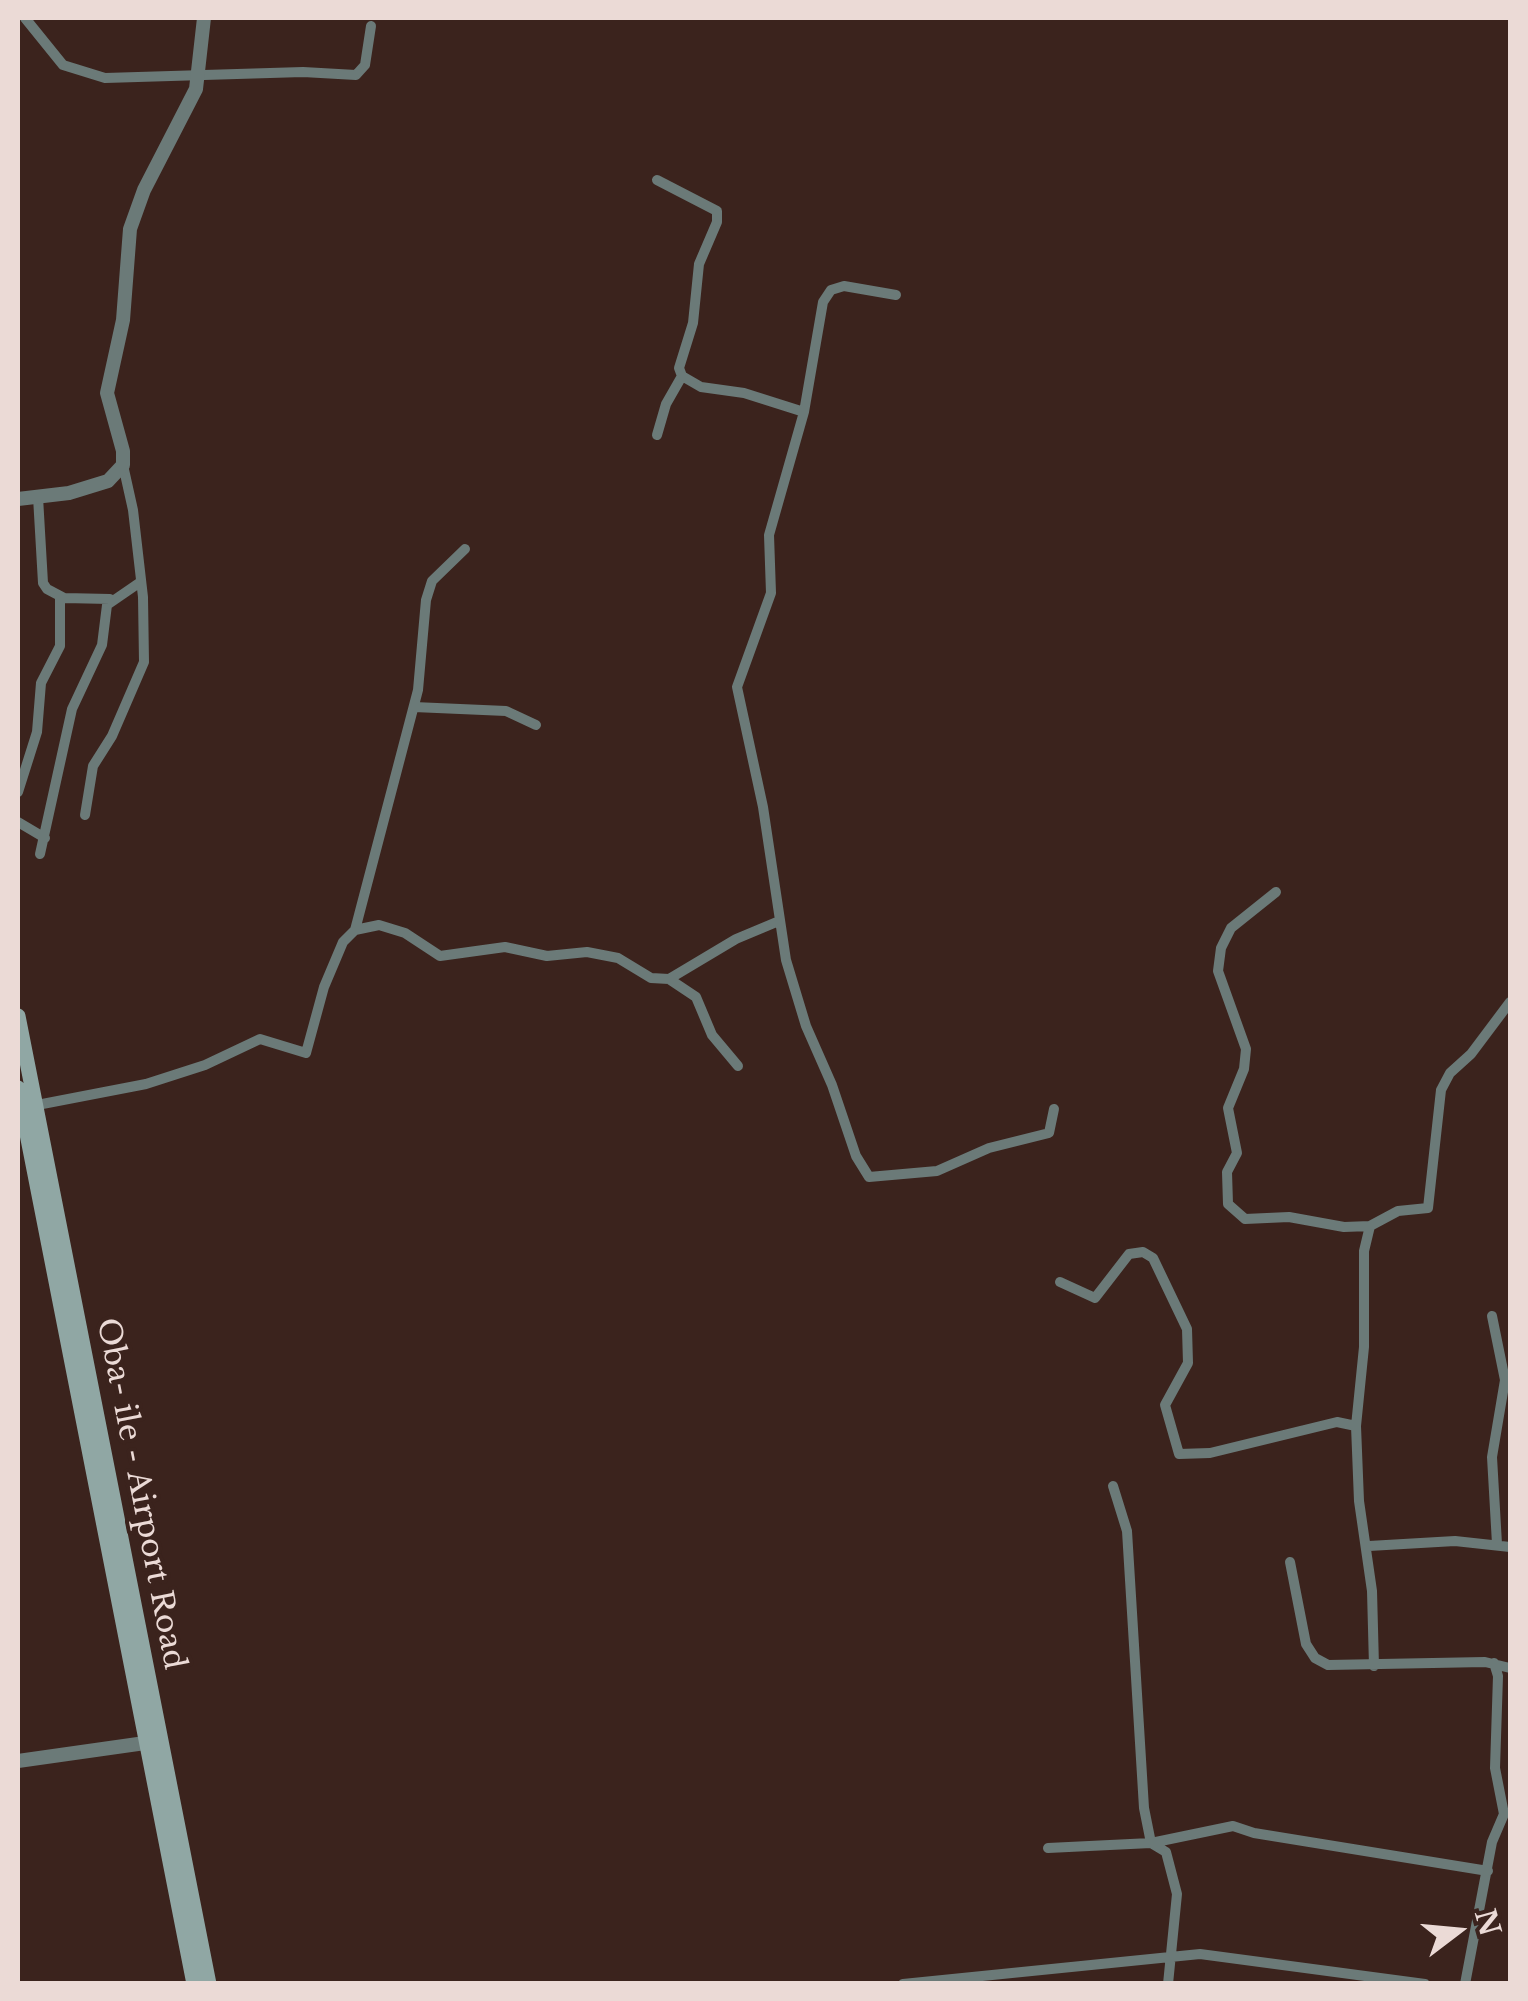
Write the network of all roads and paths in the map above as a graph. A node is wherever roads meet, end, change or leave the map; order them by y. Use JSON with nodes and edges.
{"nodes":[{"id":1,"x":24,"y":18,"type":"edge"},
{"id":2,"x":204,"y":18,"type":"edge"},
{"id":3,"x":371,"y":26,"type":"dead end"},
{"id":4,"x":200,"y":74,"type":"junction"},
{"id":5,"x":657,"y":180,"type":"dead end"},
{"id":6,"x":896,"y":296,"type":"dead end"},
{"id":7,"x":682,"y":376,"type":"junction"},
{"id":8,"x":804,"y":412,"type":"junction"},
{"id":9,"x":657,"y":434,"type":"dead end"},
{"id":10,"x":123,"y":465,"type":"junction"},
{"id":11,"x":38,"y":497,"type":"junction"},
{"id":12,"x":18,"y":500,"type":"edge"},
{"id":13,"x":466,"y":549,"type":"dead end"},
{"id":14,"x":139,"y":583,"type":"junction"},
{"id":15,"x":60,"y":597,"type":"junction"},
{"id":16,"x":110,"y":599,"type":"junction"},
{"id":17,"x":414,"y":707,"type":"junction"},
{"id":18,"x":536,"y":725,"type":"dead end"},
{"id":19,"x":18,"y":792,"type":"edge"},
{"id":20,"x":85,"y":814,"type":"dead end"},
{"id":21,"x":18,"y":822,"type":"edge"},
{"id":22,"x":45,"y":838,"type":"junction"},
{"id":23,"x":40,"y":854,"type":"dead end"},
{"id":24,"x":1276,"y":892,"type":"dead end"},
{"id":25,"x":779,"y":921,"type":"junction"},
{"id":26,"x":355,"y":930,"type":"junction"},
{"id":27,"x":669,"y":979,"type":"junction"},
{"id":28,"x":1510,"y":1002,"type":"edge"},
{"id":29,"x":18,"y":1016,"type":"edge"},
{"id":30,"x":738,"y":1066,"type":"dead end"},
{"id":31,"x":18,"y":1088,"type":"edge"},
{"id":32,"x":28,"y":1107,"type":"junction"},
{"id":33,"x":1054,"y":1110,"type":"dead end"},
{"id":34,"x":1370,"y":1226,"type":"junction"},
{"id":35,"x":1060,"y":1282,"type":"dead end"},
{"id":36,"x":1492,"y":1316,"type":"dead end"},
{"id":37,"x":1505,"y":1355,"type":"edge"},
{"id":38,"x":1356,"y":1426,"type":"junction"},
{"id":39,"x":1113,"y":1486,"type":"dead end"},
{"id":40,"x":105,"y":1496,"type":"junction"},
{"id":41,"x":1499,"y":1526,"type":"junction"},
{"id":42,"x":1510,"y":1535,"type":"edge"},
{"id":43,"x":1497,"y":1544,"type":"junction"},
{"id":44,"x":1369,"y":1546,"type":"junction"},
{"id":45,"x":1510,"y":1547,"type":"edge"},
{"id":46,"x":1290,"y":1562,"type":"dead end"},
{"id":47,"x":1494,"y":1663,"type":"junction"},
{"id":48,"x":1374,"y":1666,"type":"junction"},
{"id":49,"x":1510,"y":1668,"type":"edge"},
{"id":50,"x":1498,"y":1676,"type":"junction"},
{"id":51,"x":145,"y":1742,"type":"junction"},
{"id":52,"x":18,"y":1761,"type":"edge"},
{"id":53,"x":1151,"y":1843,"type":"junction"},
{"id":54,"x":1048,"y":1848,"type":"dead end"},
{"id":55,"x":1488,"y":1871,"type":"junction"},
{"id":56,"x":1172,"y":1956,"type":"junction"},
{"id":57,"x":1056,"y":1970,"type":"junction"},
{"id":58,"x":194,"y":1984,"type":"edge"},
{"id":59,"x":208,"y":1984,"type":"edge"},
{"id":60,"x":903,"y":1984,"type":"edge"},
{"id":61,"x":1056,"y":1984,"type":"edge"},
{"id":62,"x":1168,"y":1984,"type":"edge"},
{"id":63,"x":1426,"y":1984,"type":"edge"},
{"id":64,"x":1465,"y":1984,"type":"edge"}],
"edges":[{"from":1,"to":4,"type":"street"},
{"from":2,"to":4,"type":"street"},
{"from":3,"to":4,"type":"street"},
{"from":4,"to":10,"type":"street"},
{"from":5,"to":7,"type":"street"},
{"from":6,"to":8,"type":"street"},
{"from":7,"to":8,"type":"street"},
{"from":7,"to":9,"type":"street"},
{"from":8,"to":25,"type":"street"},
{"from":10,"to":11,"type":"street"},
{"from":10,"to":14,"type":"street"},
{"from":11,"to":12,"type":"street"},
{"from":11,"to":15,"type":"street"},
{"from":13,"to":17,"type":"street"},
{"from":14,"to":16,"type":"street"},
{"from":14,"to":20,"type":"street"},
{"from":15,"to":16,"type":"street"},
{"from":15,"to":19,"type":"street"},
{"from":16,"to":22,"type":"street"},
{"from":17,"to":18,"type":"street"},
{"from":17,"to":26,"type":"street"},
{"from":21,"to":22,"type":"street"},
{"from":22,"to":23,"type":"street"},
{"from":24,"to":34,"type":"street"},
{"from":25,"to":27,"type":"street"},
{"from":25,"to":33,"type":"street"},
{"from":26,"to":27,"type":"street"},
{"from":26,"to":32,"type":"street"},
{"from":27,"to":30,"type":"street"},
{"from":28,"to":34,"type":"street"},
{"from":29,"to":32,"type":"main road","name":"Oba- ile - Airport Road"},
{"from":31,"to":32,"type":"main road","name":"Oba- ile - Airport Road"},
{"from":32,"to":40,"type":"main road","name":"Oba- ile - Airport Road"},
{"from":34,"to":38,"type":"street"},
{"from":35,"to":38,"type":"street"},
{"from":36,"to":37,"type":"street"},
{"from":37,"to":41,"type":"street"},
{"from":38,"to":44,"type":"street"},
{"from":39,"to":53,"type":"street"},
{"from":40,"to":51,"type":"main road","name":"Oba- ile - Airport Road"},
{"from":40,"to":59,"type":"main road","name":"Oba- ile - Airport Road"},
{"from":41,"to":42,"type":"street"},
{"from":41,"to":43,"type":"street"},
{"from":43,"to":44,"type":"street"},
{"from":43,"to":45,"type":"street"},
{"from":44,"to":48,"type":"street"},
{"from":46,"to":48,"type":"street"},
{"from":47,"to":48,"type":"street"},
{"from":47,"to":49,"type":"street"},
{"from":47,"to":50,"type":"street"},
{"from":49,"to":50,"type":"street"},
{"from":50,"to":55,"type":"street"},
{"from":51,"to":52,"type":"street"},
{"from":51,"to":58,"type":"main road","name":"Oba- ile - Airport Road"},
{"from":53,"to":54,"type":"street"},
{"from":53,"to":55,"type":"street"},
{"from":53,"to":56,"type":"street"},
{"from":55,"to":64,"type":"street"},
{"from":56,"to":57,"type":"street"},
{"from":56,"to":62,"type":"street"},
{"from":56,"to":63,"type":"street"},
{"from":57,"to":60,"type":"street"},
{"from":57,"to":61,"type":"street"}]}
